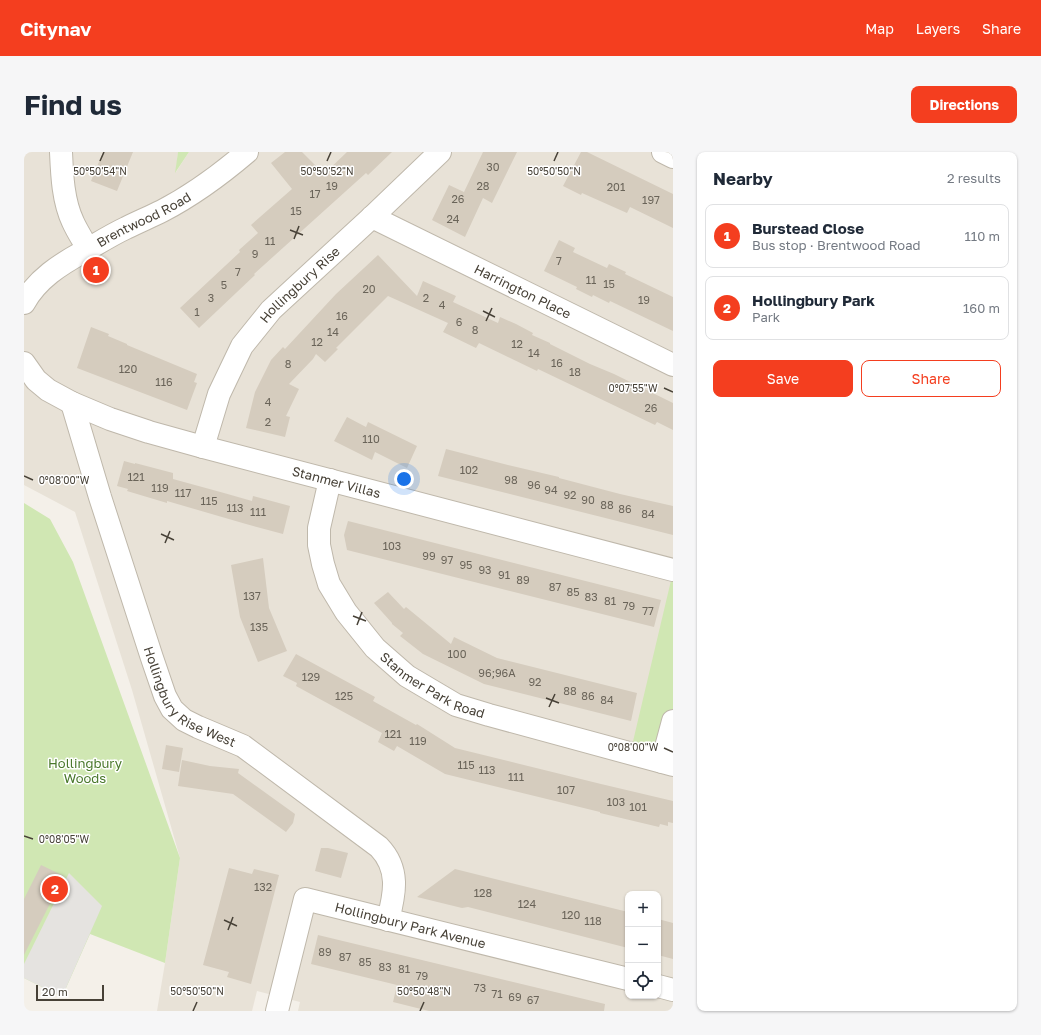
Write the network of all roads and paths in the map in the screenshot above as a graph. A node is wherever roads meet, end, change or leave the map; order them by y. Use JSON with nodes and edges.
{"nodes":[{"id":1,"x":62,"y":152,"type":"edge"},
{"id":2,"x":247,"y":152,"type":"edge"},
{"id":3,"x":440,"y":152,"type":"edge"},
{"id":4,"x":663,"y":152,"type":"edge"},
{"id":5,"x":673,"y":157,"type":"edge"},
{"id":6,"x":372,"y":217,"type":"junction"},
{"id":7,"x":88,"y":249,"type":"junction"},
{"id":8,"x":24,"y":302,"type":"edge"},
{"id":9,"x":24,"y":363,"type":"edge"},
{"id":10,"x":673,"y":365,"type":"edge"},
{"id":11,"x":72,"y":403,"type":"junction"},
{"id":12,"x":203,"y":447,"type":"junction"},
{"id":13,"x":330,"y":480,"type":"junction"},
{"id":14,"x":673,"y":570,"type":"edge"},
{"id":15,"x":673,"y":721,"type":"edge"},
{"id":16,"x":668,"y":763,"type":"edge"},
{"id":17,"x":388,"y":920,"type":"junction"},
{"id":18,"x":625,"y":978,"type":"edge"},
{"id":19,"x":661,"y":987,"type":"edge"},
{"id":20,"x":673,"y":990,"type":"edge"},
{"id":21,"x":277,"y":1011,"type":"edge"}],
"edges":[{"from":1,"to":7,"type":"street"},
{"from":2,"to":7,"type":"street","name":"Brentwood Road"},
{"from":3,"to":6,"type":"street","name":"Hollingbury Rise"},
{"from":4,"to":5,"type":"street"},
{"from":6,"to":10,"type":"street","name":"Harrington Place"},
{"from":6,"to":12,"type":"street","name":"Hollingbury Rise"},
{"from":7,"to":8,"type":"street","name":"Brentwood Road"},
{"from":9,"to":11,"type":"street"},
{"from":11,"to":12,"type":"street","name":"Stanmer Villas"},
{"from":11,"to":17,"type":"street","name":"Hollingbury Rise West"},
{"from":12,"to":13,"type":"street","name":"Stanmer Villas"},
{"from":13,"to":14,"type":"street","name":"Stanmer Villas"},
{"from":13,"to":16,"type":"street","name":"Stanmer Park Road"},
{"from":15,"to":16,"type":"street"},
{"from":17,"to":18,"type":"street","name":"Hollingbury Park Avenue"},
{"from":17,"to":21,"type":"street","name":"Hollingbury Park Avenue"},
{"from":19,"to":20,"type":"street"}]}
